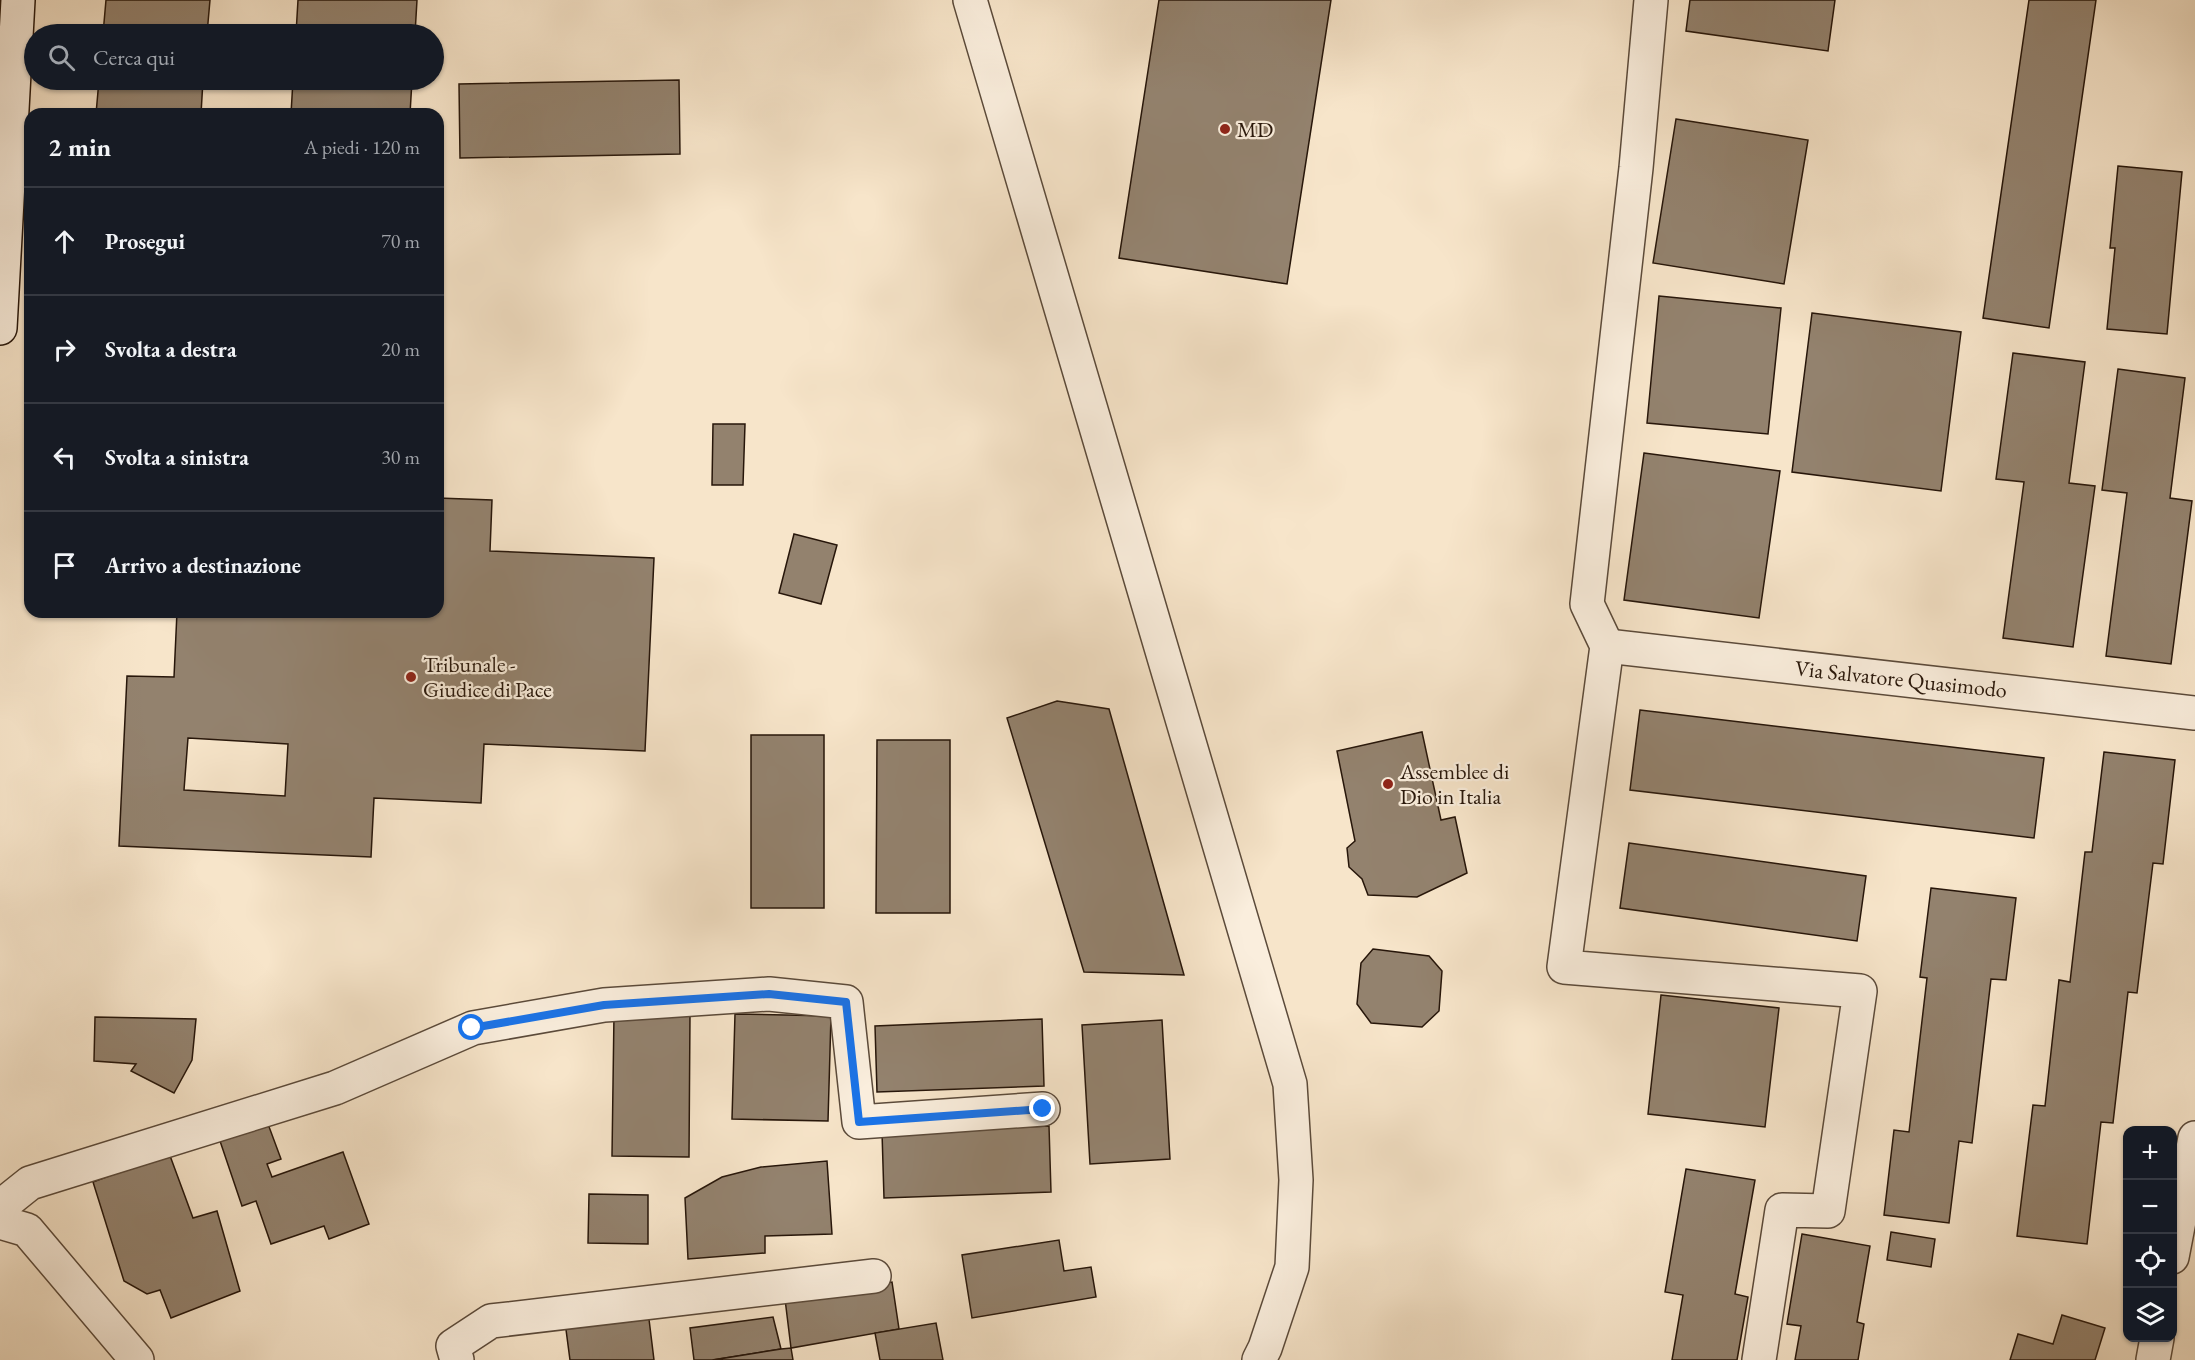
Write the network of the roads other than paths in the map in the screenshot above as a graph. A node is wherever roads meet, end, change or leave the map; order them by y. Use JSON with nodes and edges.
{"nodes":[{"id":1,"x":18,"y":0,"type":"edge"},
{"id":2,"x":969,"y":0,"type":"edge"},
{"id":3,"x":1650,"y":0,"type":"edge"},
{"id":4,"x":0,"y":328,"type":"edge"},
{"id":5,"x":1607,"y":646,"type":"junction"},
{"id":6,"x":2195,"y":713,"type":"edge"},
{"id":7,"x":1043,"y":1109,"type":"dead end"},
{"id":8,"x":2195,"y":1138,"type":"edge"},
{"id":9,"x":0,"y":1207,"type":"edge"},
{"id":10,"x":0,"y":1222,"type":"edge"},
{"id":11,"x":2176,"y":1234,"type":"edge"},
{"id":12,"x":874,"y":1276,"type":"dead end"},
{"id":13,"x":2156,"y":1342,"type":"edge"},
{"id":14,"x":137,"y":1360,"type":"edge"},
{"id":15,"x":457,"y":1360,"type":"edge"},
{"id":16,"x":1259,"y":1360,"type":"edge"},
{"id":17,"x":1759,"y":1360,"type":"edge"},
{"id":18,"x":2153,"y":1360,"type":"edge"}],
"edges":[{"from":1,"to":4,"type":"street"},
{"from":2,"to":16,"type":"street"},
{"from":3,"to":5,"type":"street"},
{"from":5,"to":6,"type":"street","name":"Via Salvatore Quasimodo"},
{"from":5,"to":17,"type":"street"},
{"from":7,"to":9,"type":"street"},
{"from":8,"to":11,"type":"street"},
{"from":10,"to":14,"type":"street"},
{"from":12,"to":15,"type":"street"},
{"from":13,"to":18,"type":"street"}]}
